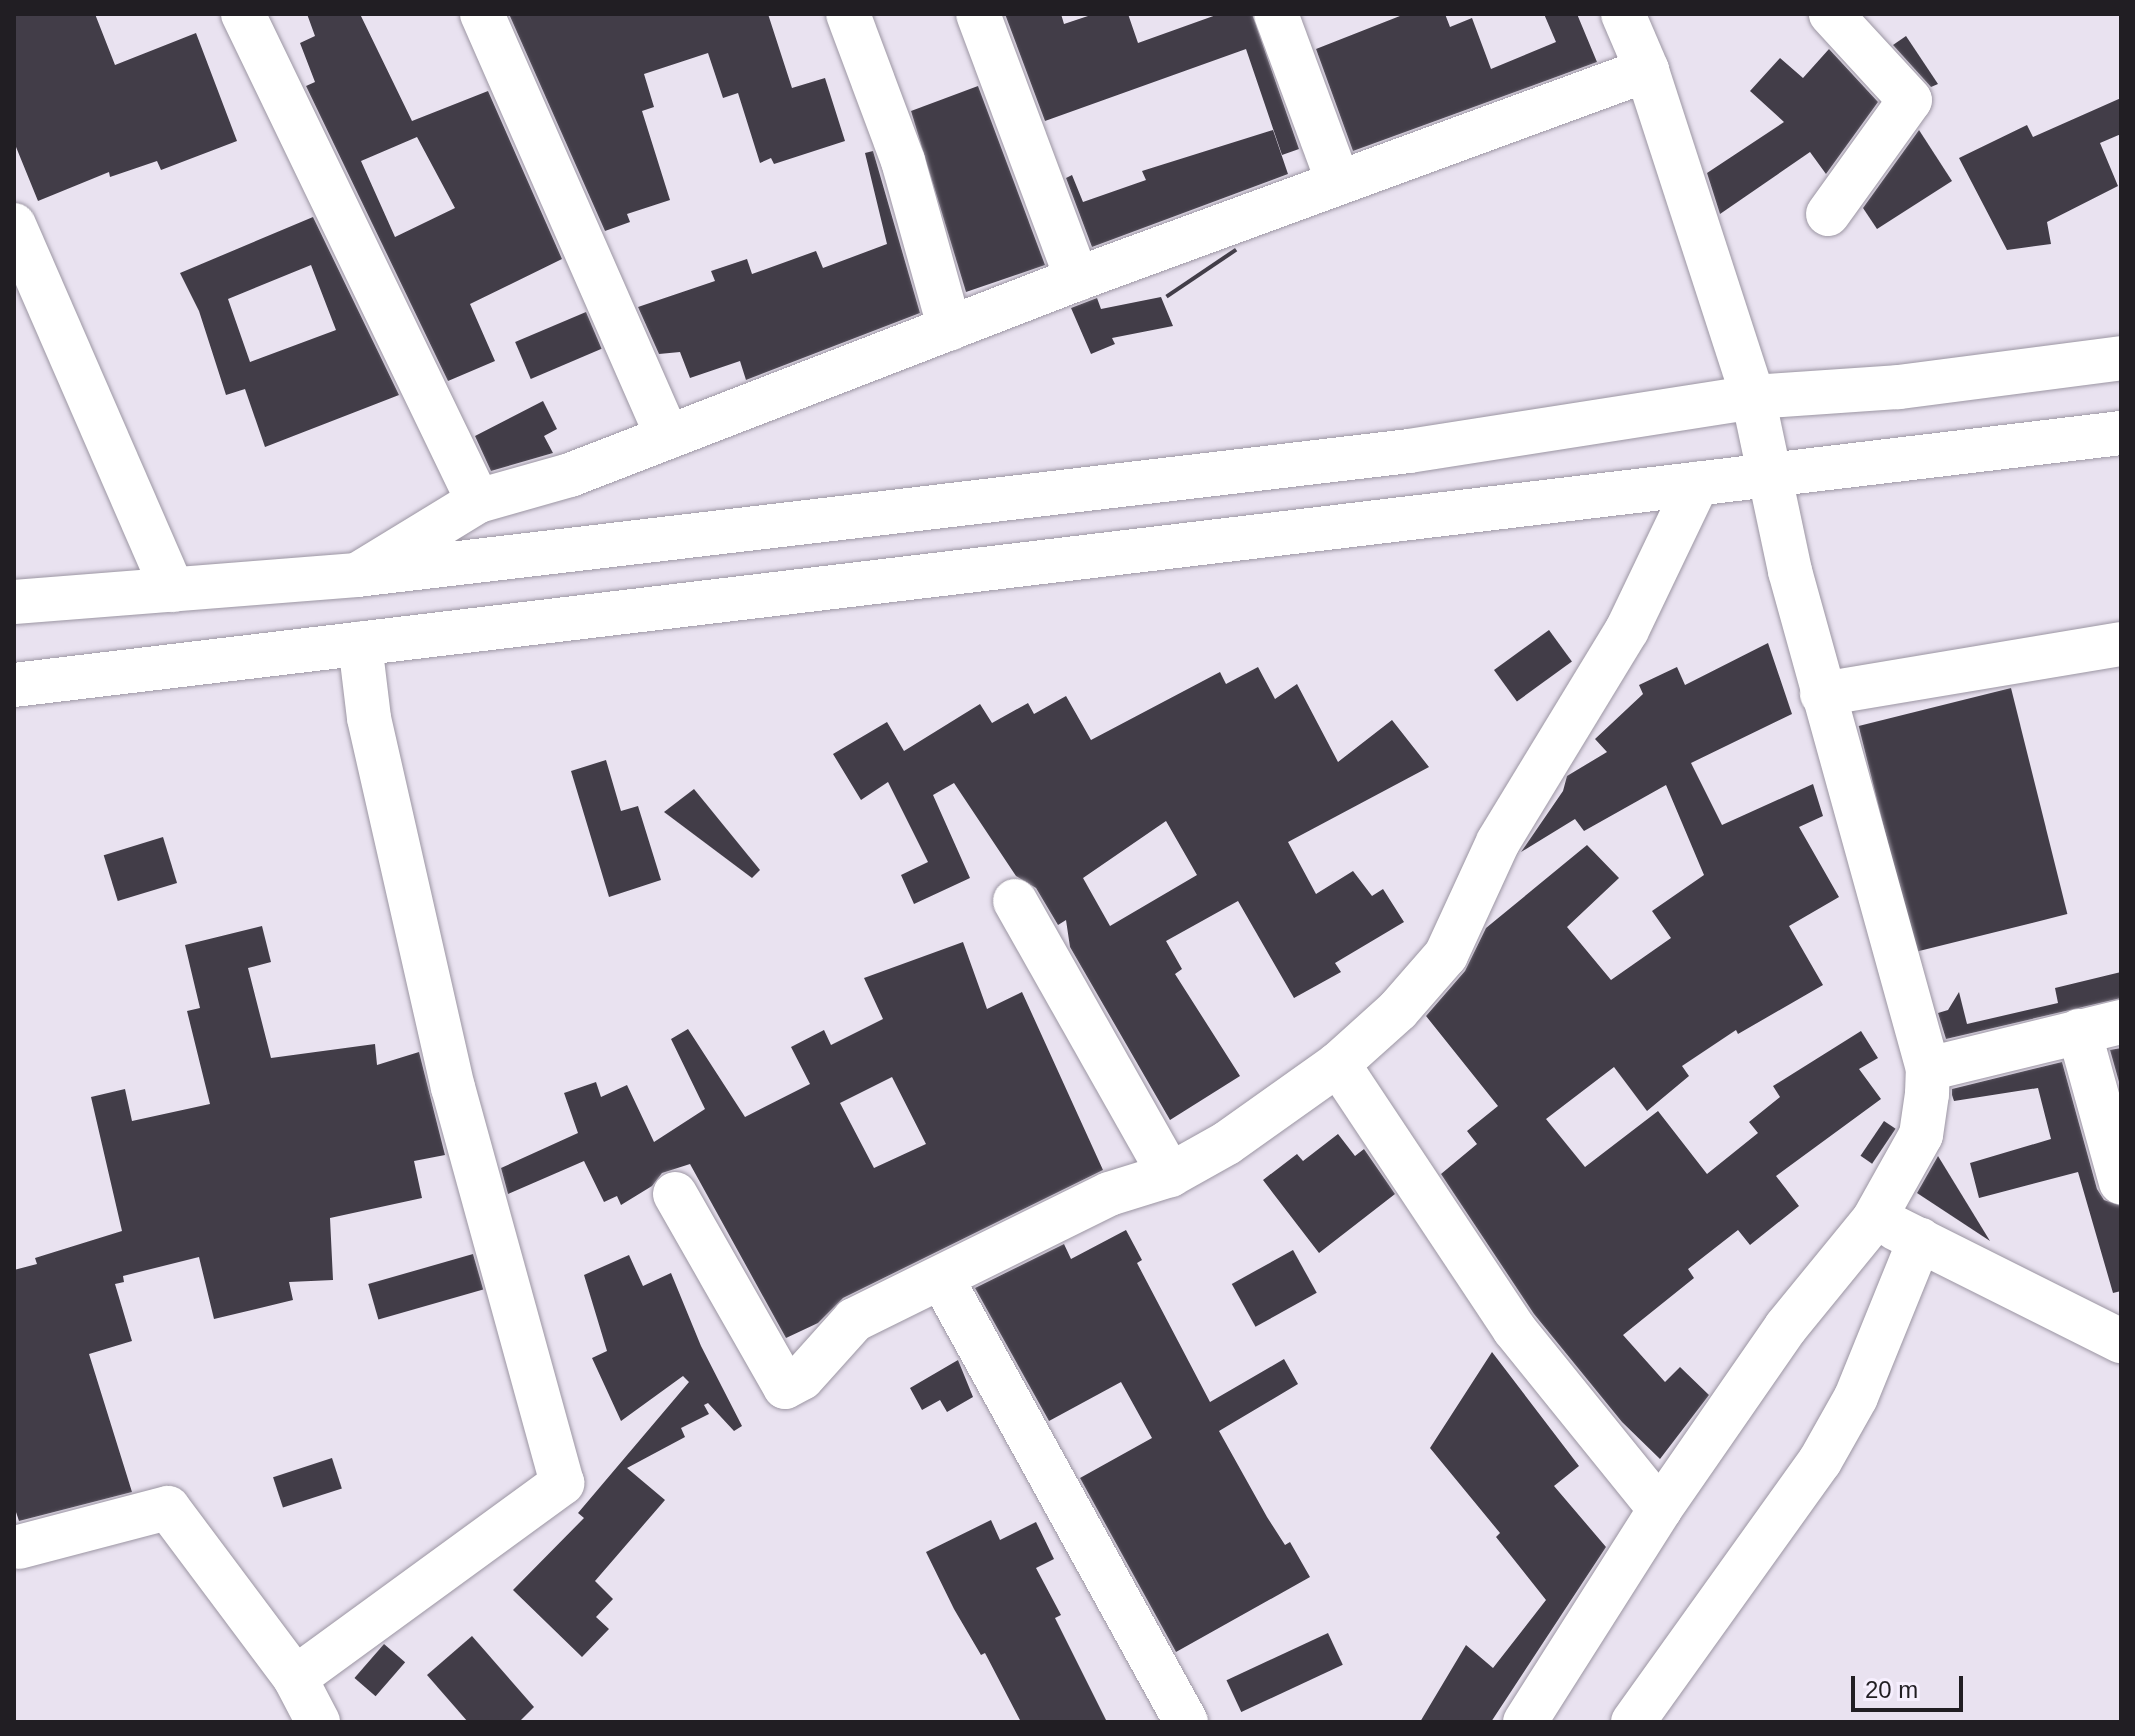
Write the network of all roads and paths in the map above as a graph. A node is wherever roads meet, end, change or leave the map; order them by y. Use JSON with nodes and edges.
{"nodes":[{"id":1,"x":243,"y":14,"type":"edge"},
{"id":2,"x":482,"y":14,"type":"edge"},
{"id":3,"x":848,"y":14,"type":"edge"},
{"id":4,"x":978,"y":14,"type":"edge"},
{"id":5,"x":1276,"y":14,"type":"edge"},
{"id":6,"x":1623,"y":14,"type":"edge"},
{"id":7,"x":1831,"y":14,"type":"edge"},
{"id":8,"x":1647,"y":70,"type":"junction"},
{"id":9,"x":1338,"y":182,"type":"junction"},
{"id":10,"x":1828,"y":214,"type":"dead end"},
{"id":11,"x":14,"y":225,"type":"edge"},
{"id":12,"x":1077,"y":279,"type":"junction"},
{"id":13,"x":950,"y":329,"type":"junction"},
{"id":14,"x":2121,"y":358,"type":"edge"},
{"id":15,"x":1753,"y":397,"type":"junction"},
{"id":16,"x":2121,"y":433,"type":"edge"},
{"id":17,"x":668,"y":437,"type":"junction"},
{"id":18,"x":1769,"y":475,"type":"junction"},
{"id":19,"x":1697,"y":484,"type":"junction"},
{"id":20,"x":478,"y":501,"type":"junction"},
{"id":21,"x":357,"y":575,"type":"junction"},
{"id":22,"x":173,"y":590,"type":"junction"},
{"id":23,"x":14,"y":602,"type":"edge"},
{"id":24,"x":360,"y":644,"type":"junction"},
{"id":25,"x":2121,"y":644,"type":"edge"},
{"id":26,"x":14,"y":685,"type":"edge"},
{"id":27,"x":1822,"y":694,"type":"junction"},
{"id":28,"x":1015,"y":901,"type":"dead end"},
{"id":29,"x":2121,"y":1022,"type":"edge"},
{"id":30,"x":2079,"y":1031,"type":"junction"},
{"id":31,"x":1338,"y":1064,"type":"junction"},
{"id":32,"x":1928,"y":1069,"type":"junction"},
{"id":33,"x":1170,"y":1175,"type":"junction"},
{"id":34,"x":2121,"y":1182,"type":"edge"},
{"id":35,"x":675,"y":1194,"type":"dead end"},
{"id":36,"x":1874,"y":1219,"type":"junction"},
{"id":37,"x":1920,"y":1239,"type":"junction"},
{"id":38,"x":942,"y":1279,"type":"junction"},
{"id":39,"x":2121,"y":1341,"type":"edge"},
{"id":40,"x":1660,"y":1509,"type":"junction"},
{"id":41,"x":16,"y":1552,"type":"edge"},
{"id":42,"x":295,"y":1678,"type":"junction"},
{"id":43,"x":318,"y":1722,"type":"edge"},
{"id":44,"x":1186,"y":1722,"type":"edge"},
{"id":45,"x":1525,"y":1722,"type":"edge"},
{"id":46,"x":1633,"y":1722,"type":"edge"}],
"edges":[{"from":1,"to":20,"type":"street"},
{"from":2,"to":17,"type":"street"},
{"from":3,"to":13,"type":"street"},
{"from":4,"to":12,"type":"street"},
{"from":5,"to":9,"type":"street"},
{"from":6,"to":8,"type":"street"},
{"from":7,"to":10,"type":"street"},
{"from":8,"to":9,"type":"street"},
{"from":8,"to":15,"type":"street"},
{"from":9,"to":12,"type":"street"},
{"from":11,"to":22,"type":"street"},
{"from":12,"to":13,"type":"street"},
{"from":13,"to":17,"type":"street"},
{"from":14,"to":15,"type":"street"},
{"from":15,"to":18,"type":"street"},
{"from":15,"to":21,"type":"street"},
{"from":16,"to":18,"type":"street"},
{"from":17,"to":20,"type":"street"},
{"from":18,"to":19,"type":"street"},
{"from":18,"to":27,"type":"street"},
{"from":19,"to":24,"type":"street"},
{"from":19,"to":31,"type":"street"},
{"from":20,"to":21,"type":"street"},
{"from":21,"to":22,"type":"street"},
{"from":22,"to":23,"type":"street"},
{"from":24,"to":26,"type":"street"},
{"from":24,"to":42,"type":"street"},
{"from":25,"to":27,"type":"street"},
{"from":27,"to":32,"type":"street"},
{"from":28,"to":33,"type":"street"},
{"from":29,"to":30,"type":"street"},
{"from":30,"to":32,"type":"street"},
{"from":30,"to":34,"type":"street"},
{"from":31,"to":33,"type":"street"},
{"from":31,"to":40,"type":"street"},
{"from":32,"to":36,"type":"street"},
{"from":33,"to":38,"type":"street"},
{"from":35,"to":38,"type":"street"},
{"from":36,"to":37,"type":"street"},
{"from":36,"to":40,"type":"street"},
{"from":37,"to":39,"type":"street"},
{"from":37,"to":46,"type":"street"},
{"from":38,"to":44,"type":"street"},
{"from":40,"to":45,"type":"street"},
{"from":41,"to":42,"type":"street"},
{"from":42,"to":43,"type":"street"}]}
